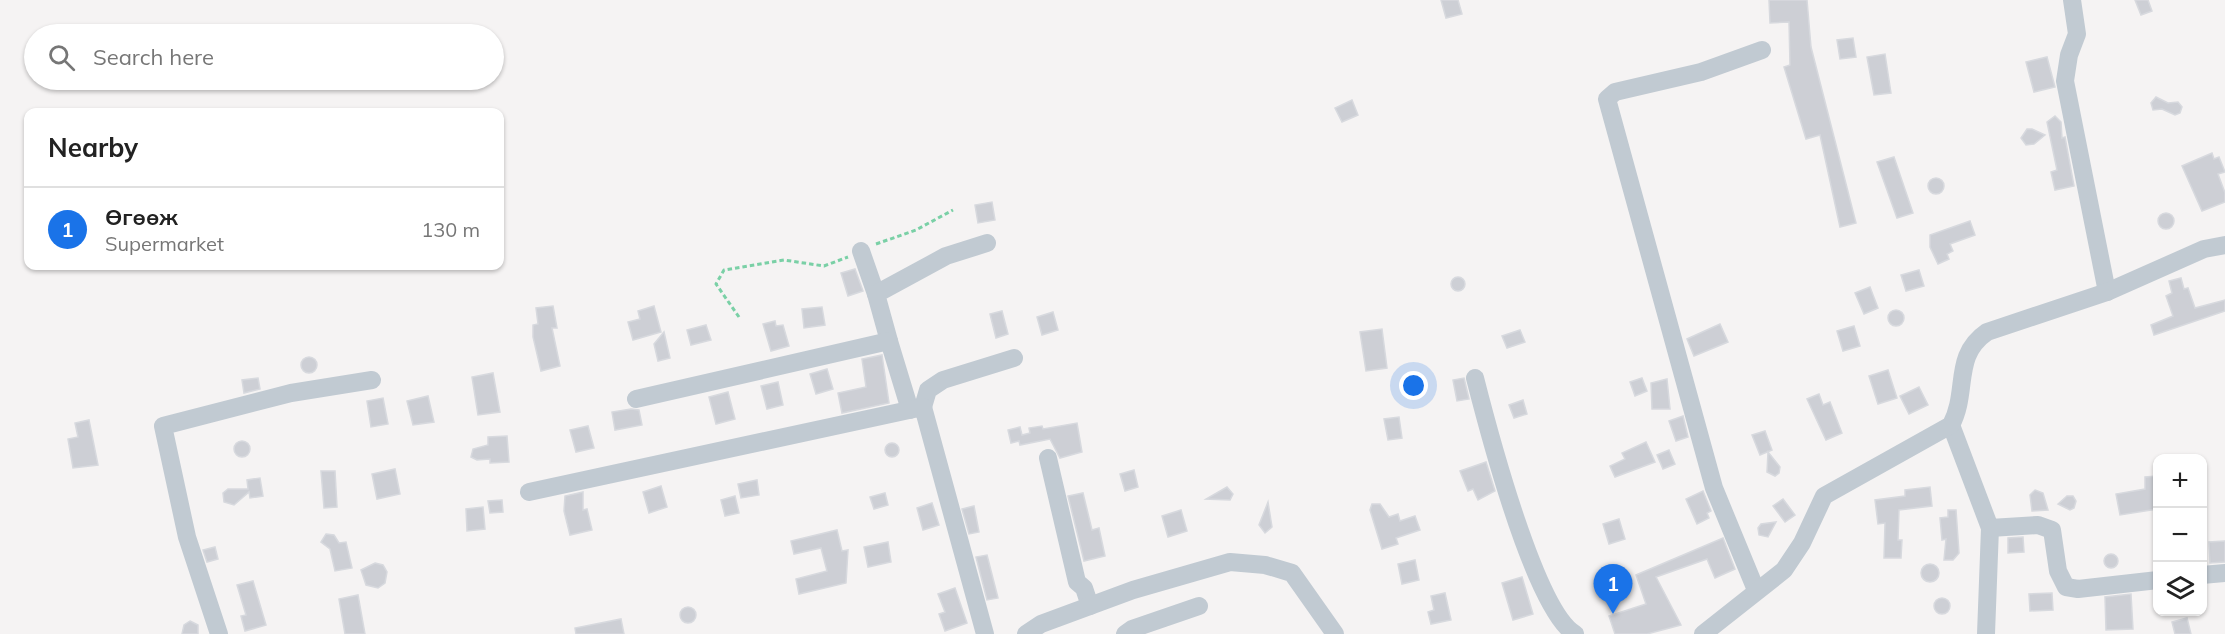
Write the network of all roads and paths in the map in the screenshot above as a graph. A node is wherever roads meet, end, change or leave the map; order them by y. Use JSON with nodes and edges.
{"nodes":[{"id":1,"x":2072,"y":0,"type":"edge"},
{"id":2,"x":1762,"y":50,"type":"dead end"},
{"id":3,"x":953,"y":210,"type":"dead end"},
{"id":4,"x":987,"y":243,"type":"dead end"},
{"id":5,"x":2225,"y":245,"type":"edge"},
{"id":6,"x":861,"y":251,"type":"junction"},
{"id":7,"x":2107,"y":292,"type":"junction"},
{"id":8,"x":876,"y":294,"type":"junction"},
{"id":9,"x":739,"y":317,"type":"dead end"},
{"id":10,"x":889,"y":341,"type":"junction"},
{"id":11,"x":1014,"y":358,"type":"dead end"},
{"id":12,"x":1475,"y":378,"type":"dead end"},
{"id":13,"x":372,"y":380,"type":"dead end"},
{"id":14,"x":636,"y":399,"type":"dead end"},
{"id":15,"x":917,"y":409,"type":"junction"},
{"id":16,"x":1952,"y":425,"type":"junction"},
{"id":17,"x":1048,"y":458,"type":"dead end"},
{"id":18,"x":529,"y":492,"type":"dead end"},
{"id":19,"x":1990,"y":528,"type":"junction"},
{"id":20,"x":2225,"y":573,"type":"edge"},
{"id":21,"x":2207,"y":575,"type":"edge"},
{"id":22,"x":2153,"y":580,"type":"edge"},
{"id":23,"x":1756,"y":590,"type":"junction"},
{"id":24,"x":1090,"y":606,"type":"junction"},
{"id":25,"x":1199,"y":606,"type":"dead end"},
{"id":26,"x":219,"y":634,"type":"edge"},
{"id":27,"x":985,"y":634,"type":"edge"},
{"id":28,"x":1026,"y":634,"type":"edge"},
{"id":29,"x":1125,"y":634,"type":"edge"},
{"id":30,"x":1335,"y":634,"type":"edge"},
{"id":31,"x":1575,"y":634,"type":"edge"},
{"id":32,"x":1703,"y":634,"type":"edge"},
{"id":33,"x":1986,"y":634,"type":"edge"}],
"edges":[{"from":1,"to":7,"type":"street"},
{"from":2,"to":23,"type":"street"},
{"from":3,"to":6,"type":"path"},
{"from":4,"to":8,"type":"street"},
{"from":5,"to":7,"type":"street"},
{"from":6,"to":8,"type":"street"},
{"from":6,"to":9,"type":"path"},
{"from":7,"to":16,"type":"street"},
{"from":8,"to":10,"type":"street"},
{"from":10,"to":14,"type":"street"},
{"from":10,"to":15,"type":"street"},
{"from":11,"to":15,"type":"street"},
{"from":12,"to":31,"type":"street"},
{"from":13,"to":26,"type":"street"},
{"from":15,"to":18,"type":"street"},
{"from":15,"to":27,"type":"street"},
{"from":16,"to":19,"type":"street"},
{"from":16,"to":23,"type":"street"},
{"from":17,"to":24,"type":"street"},
{"from":19,"to":22,"type":"street"},
{"from":19,"to":33,"type":"street"},
{"from":20,"to":21,"type":"street"},
{"from":23,"to":32,"type":"street"},
{"from":24,"to":28,"type":"street"},
{"from":24,"to":30,"type":"street"},
{"from":25,"to":29,"type":"street"}]}
